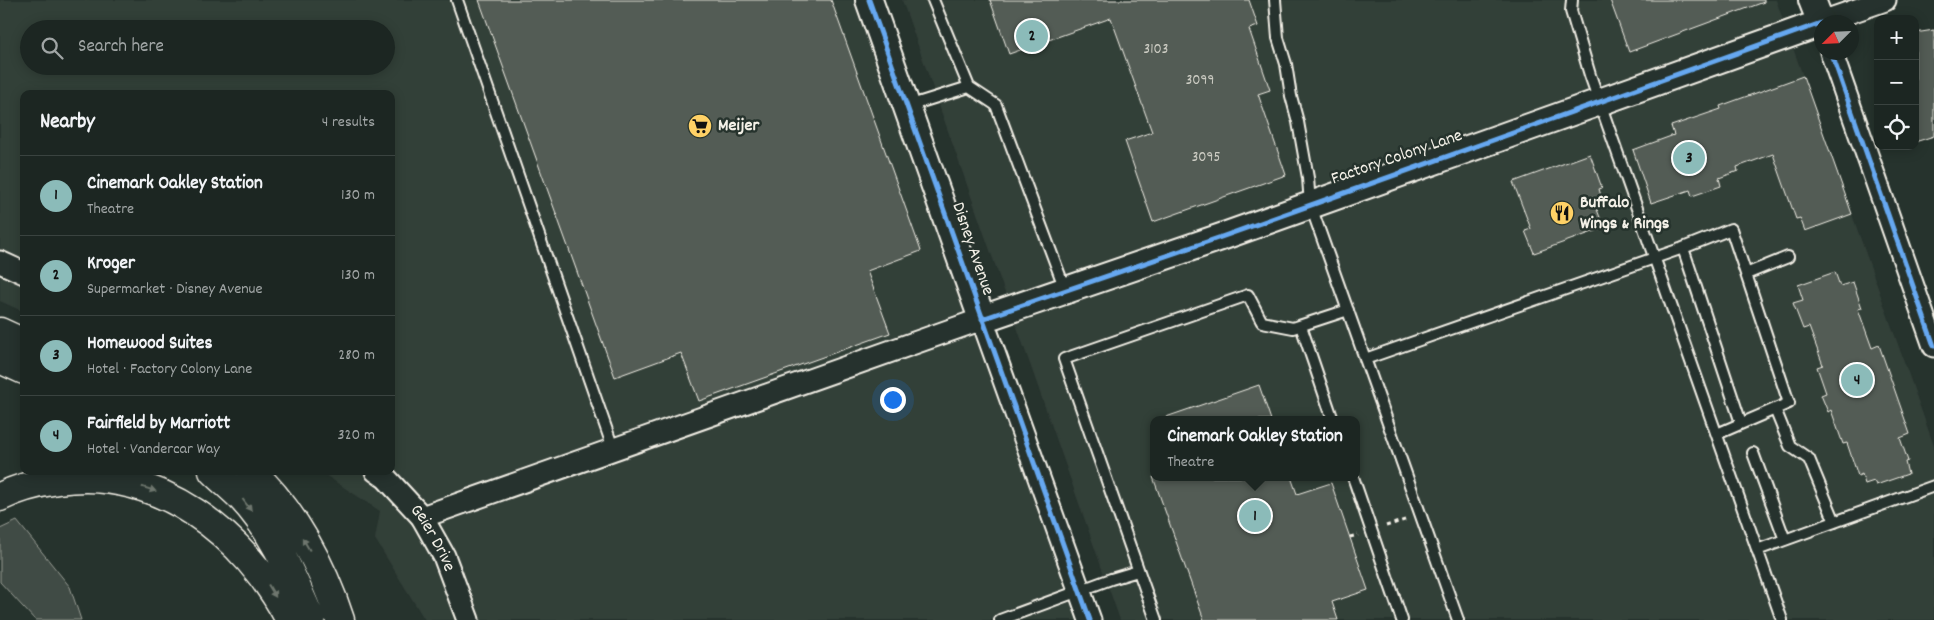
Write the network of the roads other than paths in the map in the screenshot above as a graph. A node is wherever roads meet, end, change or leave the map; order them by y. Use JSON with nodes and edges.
{"nodes":[{"id":1,"x":457,"y":0,"type":"edge"},
{"id":2,"x":869,"y":0,"type":"edge"},
{"id":3,"x":933,"y":0,"type":"edge"},
{"id":4,"x":1275,"y":0,"type":"edge"},
{"id":5,"x":1572,"y":0,"type":"edge"},
{"id":6,"x":1885,"y":0,"type":"edge"},
{"id":7,"x":1834,"y":15,"type":"edge"},
{"id":8,"x":1814,"y":21,"type":"edge"},
{"id":9,"x":1834,"y":60,"type":"edge"},
{"id":10,"x":969,"y":86,"type":"junction"},
{"id":11,"x":1600,"y":101,"type":"junction"},
{"id":12,"x":907,"y":107,"type":"junction"},
{"id":13,"x":1310,"y":204,"type":"junction"},
{"id":14,"x":1682,"y":248,"type":"junction"},
{"id":15,"x":1655,"y":258,"type":"junction"},
{"id":16,"x":1788,"y":258,"type":"dead end"},
{"id":17,"x":0,"y":262,"type":"edge"},
{"id":18,"x":20,"y":271,"type":"edge"},
{"id":19,"x":1746,"y":274,"type":"junction"},
{"id":20,"x":1065,"y":290,"type":"junction"},
{"id":21,"x":1348,"y":310,"type":"junction"},
{"id":22,"x":982,"y":319,"type":"junction"},
{"id":23,"x":1301,"y":326,"type":"junction"},
{"id":24,"x":0,"y":332,"type":"edge"},
{"id":25,"x":20,"y":341,"type":"edge"},
{"id":26,"x":1934,"y":346,"type":"edge"},
{"id":27,"x":0,"y":359,"type":"edge"},
{"id":28,"x":1366,"y":359,"type":"junction"},
{"id":29,"x":20,"y":368,"type":"edge"},
{"id":30,"x":1775,"y":409,"type":"junction"},
{"id":31,"x":1332,"y":416,"type":"edge"},
{"id":32,"x":1741,"y":423,"type":"junction"},
{"id":33,"x":1717,"y":434,"type":"junction"},
{"id":34,"x":613,"y":448,"type":"junction"},
{"id":35,"x":1753,"y":453,"type":"dead end"},
{"id":36,"x":217,"y":475,"type":"edge"},
{"id":37,"x":255,"y":475,"type":"edge"},
{"id":38,"x":382,"y":475,"type":"edge"},
{"id":39,"x":1354,"y":481,"type":"edge"},
{"id":40,"x":1934,"y":486,"type":"edge"},
{"id":41,"x":0,"y":498,"type":"edge"},
{"id":42,"x":422,"y":517,"type":"junction"},
{"id":43,"x":1834,"y":522,"type":"junction"},
{"id":44,"x":1785,"y":540,"type":"junction"},
{"id":45,"x":1757,"y":550,"type":"junction"},
{"id":46,"x":1138,"y":571,"type":"junction"},
{"id":47,"x":1080,"y":592,"type":"junction"},
{"id":48,"x":290,"y":620,"type":"edge"},
{"id":49,"x":311,"y":620,"type":"edge"},
{"id":50,"x":340,"y":620,"type":"edge"},
{"id":51,"x":468,"y":620,"type":"edge"},
{"id":52,"x":1000,"y":620,"type":"edge"},
{"id":53,"x":1090,"y":620,"type":"edge"},
{"id":54,"x":1156,"y":620,"type":"edge"},
{"id":55,"x":1402,"y":620,"type":"edge"},
{"id":56,"x":1458,"y":620,"type":"edge"},
{"id":57,"x":1782,"y":620,"type":"edge"}],
"edges":[{"from":1,"to":34,"type":"lane"},
{"from":2,"to":12,"type":"street","name":"Disney Avenue"},
{"from":3,"to":10,"type":"lane"},
{"from":4,"to":13,"type":"lane"},
{"from":5,"to":11,"type":"lane"},
{"from":6,"to":7,"type":"street","name":"Factory Colony Lane"},
{"from":8,"to":11,"type":"street","name":"Factory Colony Lane"},
{"from":9,"to":26,"type":"street"},
{"from":10,"to":12,"type":"lane"},
{"from":10,"to":20,"type":"lane"},
{"from":11,"to":13,"type":"street","name":"Factory Colony Lane"},
{"from":11,"to":15,"type":"lane"},
{"from":12,"to":22,"type":"street","name":"Disney Avenue"},
{"from":13,"to":20,"type":"street","name":"Factory Colony Lane"},
{"from":13,"to":21,"type":"lane"},
{"from":14,"to":15,"type":"lane"},
{"from":14,"to":19,"type":"lane"},
{"from":14,"to":32,"type":"lane"},
{"from":15,"to":28,"type":"lane"},
{"from":15,"to":33,"type":"lane"},
{"from":16,"to":19,"type":"lane"},
{"from":17,"to":18,"type":"street"},
{"from":19,"to":30,"type":"lane"},
{"from":20,"to":22,"type":"street","name":"Factory Colony Lane"},
{"from":21,"to":23,"type":"lane"},
{"from":21,"to":28,"type":"lane"},
{"from":22,"to":34,"type":"street"},
{"from":22,"to":47,"type":"street","name":"Disney Avenue"},
{"from":23,"to":31,"type":"lane"},
{"from":23,"to":46,"type":"lane"},
{"from":24,"to":25,"type":"highway"},
{"from":27,"to":29,"type":"highway"},
{"from":28,"to":56,"type":"lane"},
{"from":30,"to":32,"type":"lane"},
{"from":30,"to":43,"type":"lane"},
{"from":32,"to":33,"type":"lane"},
{"from":33,"to":45,"type":"lane"},
{"from":34,"to":42,"type":"street"},
{"from":35,"to":44,"type":"lane"},
{"from":36,"to":49,"type":"highway","one_way":true},
{"from":50,"to":37,"type":"highway","one_way":true},
{"from":38,"to":42,"type":"street","name":"Geier Drive"},
{"from":39,"to":55,"type":"lane"},
{"from":40,"to":43,"type":"lane"},
{"from":41,"to":48,"type":"highway","one_way":true},
{"from":42,"to":51,"type":"street","name":"Geier Drive"},
{"from":43,"to":44,"type":"lane"},
{"from":44,"to":45,"type":"lane"},
{"from":45,"to":57,"type":"lane"},
{"from":46,"to":47,"type":"lane"},
{"from":46,"to":54,"type":"lane"},
{"from":47,"to":52,"type":"lane"},
{"from":47,"to":53,"type":"street","name":"Disney Avenue"}]}
